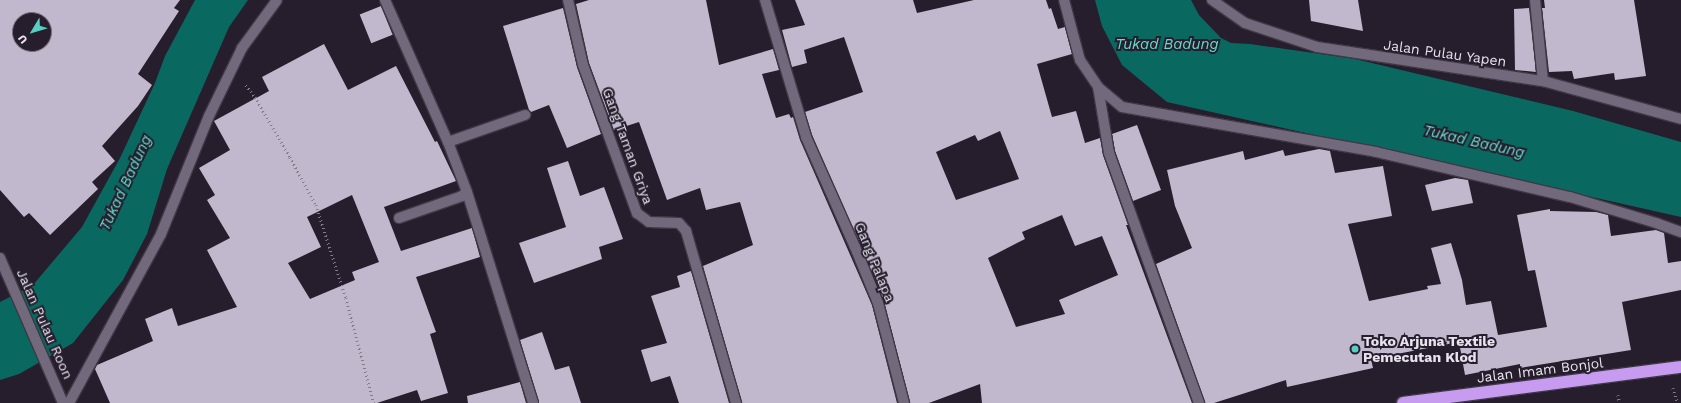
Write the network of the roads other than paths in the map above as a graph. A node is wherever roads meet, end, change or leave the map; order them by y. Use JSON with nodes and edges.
{"nodes":[{"id":1,"x":277,"y":0,"type":"edge"},
{"id":2,"x":385,"y":0,"type":"edge"},
{"id":3,"x":568,"y":0,"type":"edge"},
{"id":4,"x":765,"y":0,"type":"edge"},
{"id":5,"x":1064,"y":0,"type":"edge"},
{"id":6,"x":1212,"y":0,"type":"edge"},
{"id":7,"x":1535,"y":0,"type":"edge"},
{"id":8,"x":1543,"y":81,"type":"junction"},
{"id":9,"x":1098,"y":87,"type":"junction"},
{"id":10,"x":525,"y":115,"type":"dead end"},
{"id":11,"x":1681,"y":119,"type":"edge"},
{"id":12,"x":448,"y":142,"type":"junction"},
{"id":13,"x":467,"y":192,"type":"junction"},
{"id":14,"x":399,"y":218,"type":"dead end"},
{"id":15,"x":1681,"y":232,"type":"edge"},
{"id":16,"x":0,"y":258,"type":"edge"},
{"id":17,"x":1681,"y":367,"type":"edge"},
{"id":18,"x":63,"y":403,"type":"edge"},
{"id":19,"x":69,"y":403,"type":"edge"},
{"id":20,"x":533,"y":403,"type":"edge"},
{"id":21,"x":736,"y":403,"type":"edge"},
{"id":22,"x":904,"y":403,"type":"edge"},
{"id":23,"x":1199,"y":403,"type":"edge"},
{"id":24,"x":1403,"y":403,"type":"edge"}],
"edges":[{"from":1,"to":19,"type":"street"},
{"from":2,"to":12,"type":"street"},
{"from":3,"to":21,"type":"street","name":"Gang Taman Griya"},
{"from":4,"to":22,"type":"street","name":"Gang Palapa"},
{"from":5,"to":9,"type":"street"},
{"from":6,"to":8,"type":"street","name":"Jalan Pulau Yapen"},
{"from":7,"to":8,"type":"street"},
{"from":8,"to":11,"type":"street","name":"Jalan Pulau Yapen"},
{"from":9,"to":15,"type":"street"},
{"from":9,"to":23,"type":"street"},
{"from":10,"to":12,"type":"street"},
{"from":12,"to":13,"type":"street"},
{"from":13,"to":14,"type":"street"},
{"from":13,"to":20,"type":"street"},
{"from":16,"to":18,"type":"street","name":"Jalan Pulau Roon"},
{"from":17,"to":24,"type":"highway","name":"Jalan Imam Bonjol"}]}
